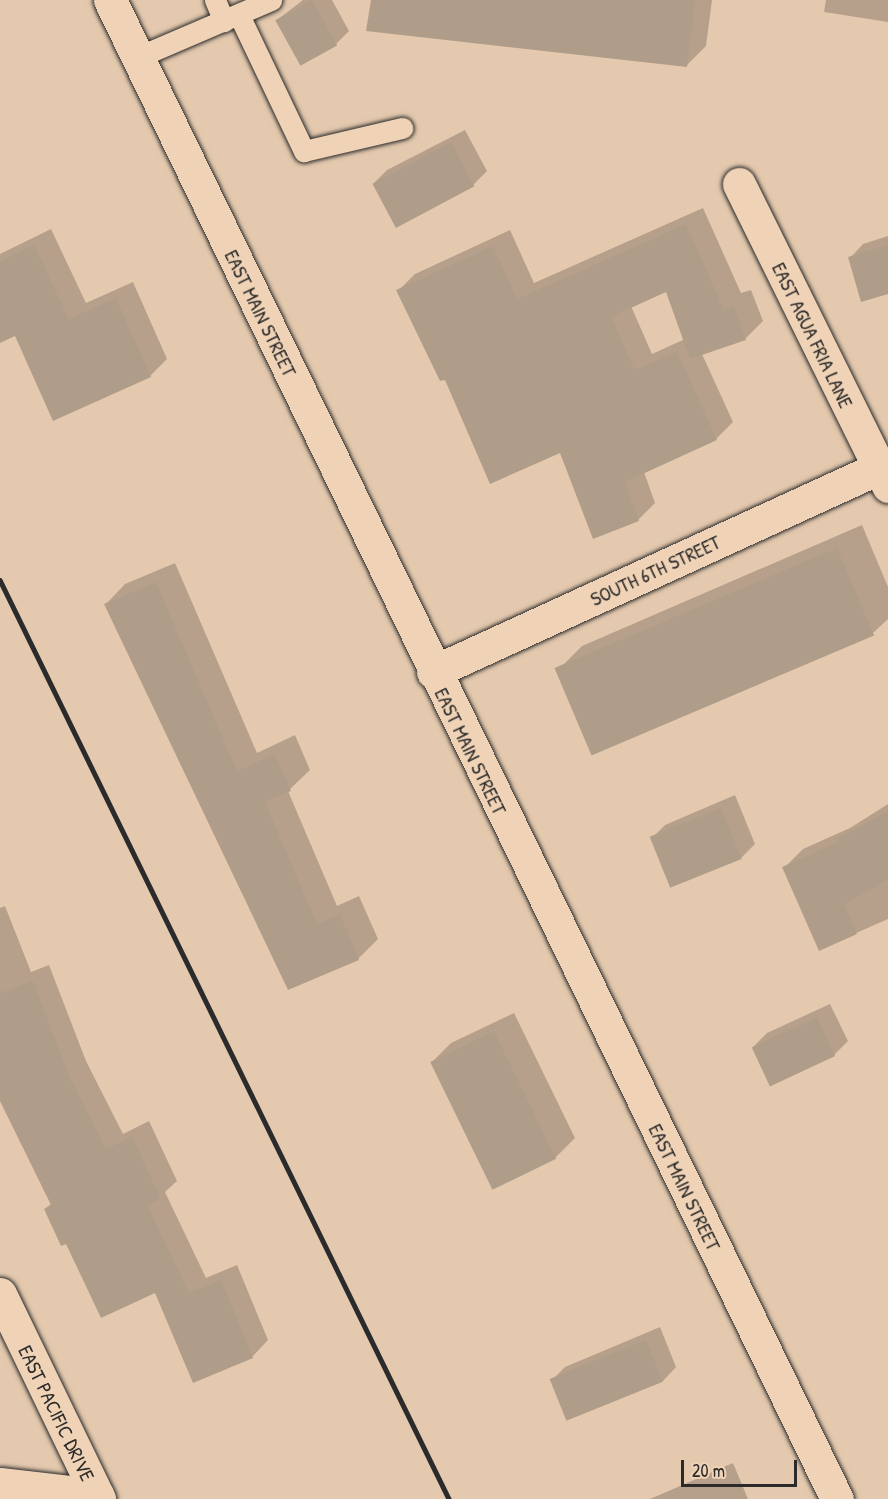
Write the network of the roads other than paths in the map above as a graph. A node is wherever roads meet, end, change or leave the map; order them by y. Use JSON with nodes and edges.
{"nodes":[{"id":1,"x":111,"y":0,"type":"edge"},
{"id":2,"x":215,"y":0,"type":"edge"},
{"id":3,"x":263,"y":2,"type":"edge"},
{"id":4,"x":232,"y":18,"type":"junction"},
{"id":5,"x":138,"y":57,"type":"junction"},
{"id":6,"x":402,"y":128,"type":"dead end"},
{"id":7,"x":739,"y":184,"type":"dead end"},
{"id":8,"x":883,"y":477,"type":"edge"},
{"id":9,"x":433,"y":672,"type":"junction"},
{"id":10,"x":0,"y":1294,"type":"edge"},
{"id":11,"x":0,"y":1484,"type":"edge"},
{"id":12,"x":98,"y":1497,"type":"edge"},
{"id":13,"x":837,"y":1499,"type":"edge"}],
"edges":[{"from":1,"to":5,"type":"main road","name":"EAST MAIN STREET"},
{"from":2,"to":4,"type":"lane"},
{"from":3,"to":4,"type":"lane"},
{"from":4,"to":5,"type":"lane"},
{"from":4,"to":6,"type":"lane"},
{"from":5,"to":9,"type":"main road","name":"EAST MAIN STREET"},
{"from":7,"to":8,"type":"main road","name":"EAST AGUA FRIA LANE"},
{"from":8,"to":9,"type":"main road","name":"SOUTH 6TH STREET"},
{"from":9,"to":13,"type":"main road","name":"EAST MAIN STREET"},
{"from":10,"to":12,"type":"main road","name":"EAST PACIFIC DRIVE"},
{"from":11,"to":12,"type":"main road"}]}
